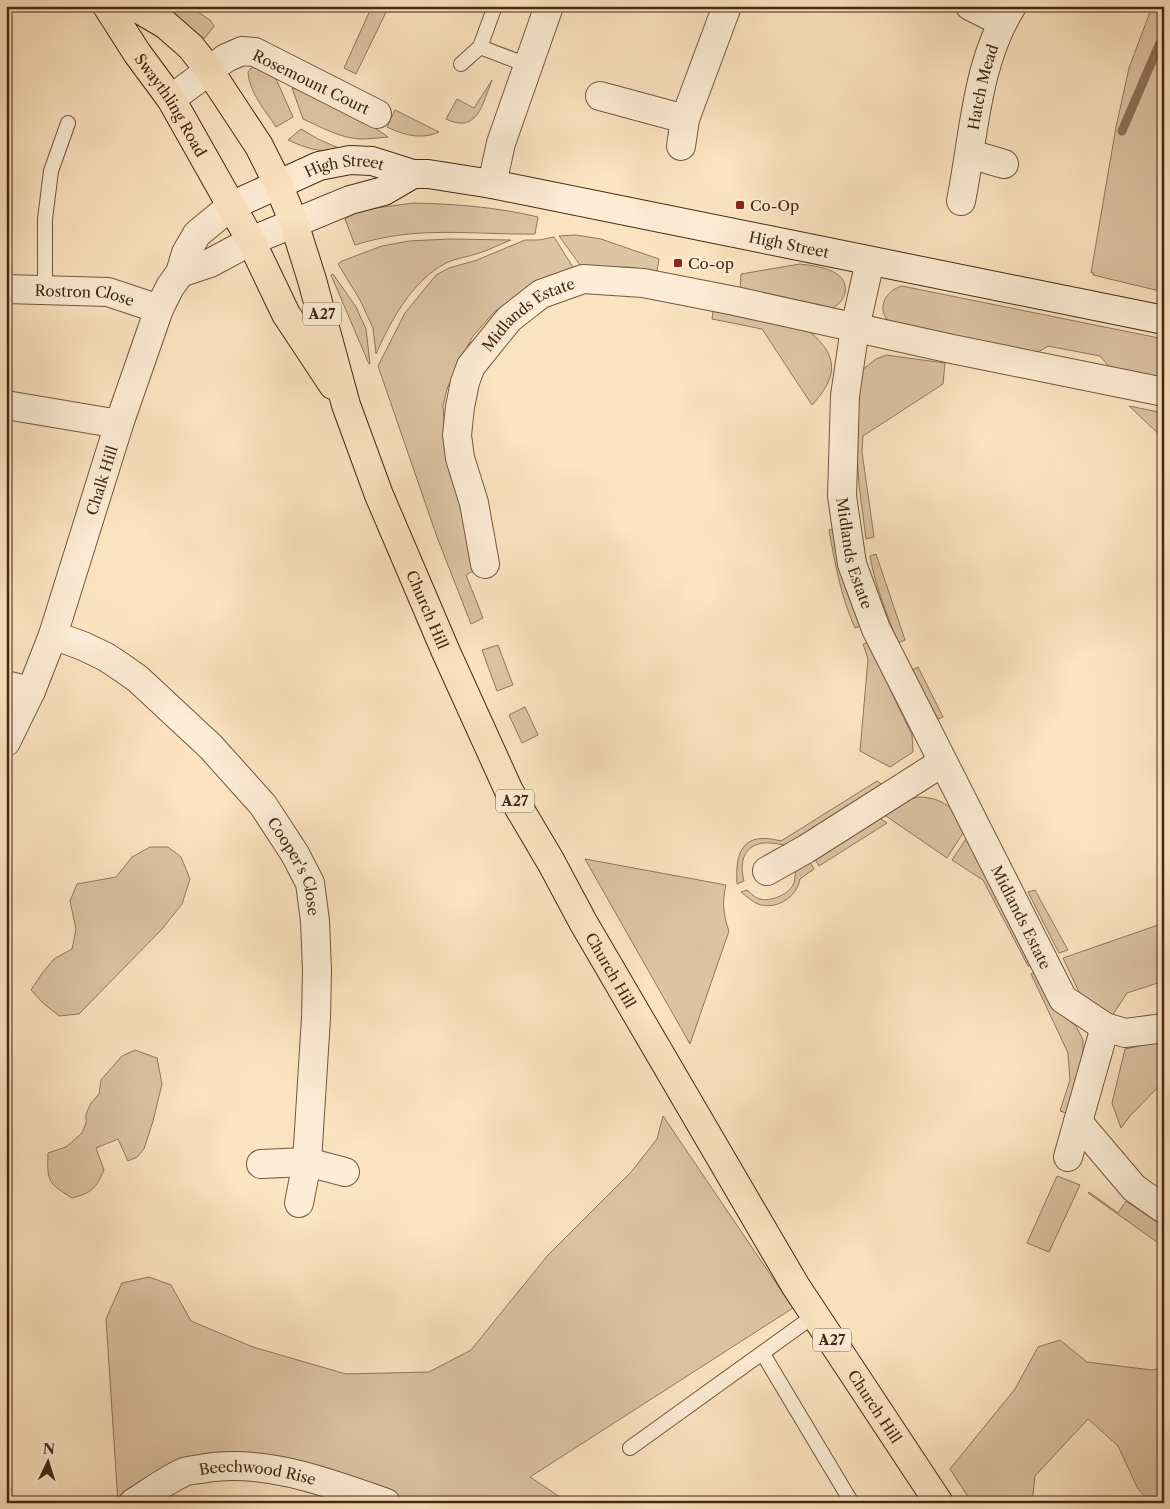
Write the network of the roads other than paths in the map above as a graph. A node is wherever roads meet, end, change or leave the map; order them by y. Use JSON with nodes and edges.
{"nodes":[{"id":1,"x":107,"y":6,"type":"edge"},
{"id":2,"x":134,"y":6,"type":"edge"},
{"id":3,"x":495,"y":6,"type":"edge"},
{"id":4,"x":550,"y":6,"type":"edge"},
{"id":5,"x":727,"y":6,"type":"edge"},
{"id":6,"x":970,"y":6,"type":"edge"},
{"id":7,"x":1007,"y":14,"type":"edge"},
{"id":8,"x":480,"y":47,"type":"junction"},
{"id":9,"x":461,"y":64,"type":"dead end"},
{"id":10,"x":530,"y":66,"type":"junction"},
{"id":11,"x":209,"y":70,"type":"junction"},
{"id":12,"x":600,"y":96,"type":"dead end"},
{"id":13,"x":171,"y":99,"type":"junction"},
{"id":14,"x":376,"y":114,"type":"dead end"},
{"id":15,"x":685,"y":119,"type":"junction"},
{"id":16,"x":68,"y":123,"type":"dead end"},
{"id":17,"x":681,"y":146,"type":"dead end"},
{"id":18,"x":970,"y":154,"type":"junction"},
{"id":19,"x":1004,"y":164,"type":"dead end"},
{"id":20,"x":413,"y":174,"type":"junction"},
{"id":21,"x":278,"y":184,"type":"junction"},
{"id":22,"x":492,"y":184,"type":"junction"},
{"id":23,"x":961,"y":201,"type":"dead end"},
{"id":24,"x":231,"y":206,"type":"junction"},
{"id":25,"x":294,"y":223,"type":"junction"},
{"id":26,"x":251,"y":242,"type":"junction"},
{"id":27,"x":870,"y":260,"type":"junction"},
{"id":28,"x":180,"y":273,"type":"junction"},
{"id":29,"x":6,"y":289,"type":"edge"},
{"id":30,"x":45,"y":291,"type":"junction"},
{"id":31,"x":159,"y":309,"type":"junction"},
{"id":32,"x":1164,"y":320,"type":"edge"},
{"id":33,"x":855,"y":328,"type":"junction"},
{"id":34,"x":1164,"y":392,"type":"edge"},
{"id":35,"x":6,"y":405,"type":"edge"},
{"id":36,"x":346,"y":405,"type":"junction"},
{"id":37,"x":118,"y":424,"type":"junction"},
{"id":38,"x":485,"y":564,"type":"dead end"},
{"id":39,"x":52,"y":635,"type":"junction"},
{"id":40,"x":19,"y":688,"type":"edge"},
{"id":41,"x":6,"y":742,"type":"edge"},
{"id":42,"x":943,"y":762,"type":"junction"},
{"id":43,"x":767,"y":871,"type":"dead end"},
{"id":44,"x":1105,"y":1027,"type":"junction"},
{"id":45,"x":1164,"y":1028,"type":"edge"},
{"id":46,"x":1078,"y":1122,"type":"junction"},
{"id":47,"x":1068,"y":1157,"type":"dead end"},
{"id":48,"x":307,"y":1162,"type":"junction"},
{"id":49,"x":261,"y":1164,"type":"dead end"},
{"id":50,"x":345,"y":1172,"type":"dead end"},
{"id":51,"x":299,"y":1203,"type":"dead end"},
{"id":52,"x":1164,"y":1209,"type":"edge"},
{"id":53,"x":815,"y":1315,"type":"junction"},
{"id":54,"x":763,"y":1354,"type":"junction"},
{"id":55,"x":630,"y":1448,"type":"dead end"},
{"id":56,"x":133,"y":1503,"type":"edge"},
{"id":57,"x":386,"y":1503,"type":"edge"},
{"id":58,"x":852,"y":1503,"type":"edge"},
{"id":59,"x":939,"y":1503,"type":"edge"}],
"edges":[{"from":1,"to":13,"type":"main road","name":"Swaythling Road","number":"A27"},
{"from":2,"to":11,"type":"main road","number":"A27"},
{"from":3,"to":8,"type":"lane"},
{"from":4,"to":10,"type":"street"},
{"from":5,"to":15,"type":"street"},
{"from":6,"to":7,"type":"street","name":"Hatch Mead"},
{"from":7,"to":18,"type":"street","name":"Hatch Mead"},
{"from":8,"to":9,"type":"lane"},
{"from":8,"to":10,"type":"lane"},
{"from":10,"to":22,"type":"street"},
{"from":11,"to":13,"type":"street","name":"Rosemount Court"},
{"from":11,"to":14,"type":"street","name":"Rosemount Court"},
{"from":11,"to":21,"type":"main road","number":"A27"},
{"from":12,"to":15,"type":"street"},
{"from":13,"to":24,"type":"main road","name":"Swaythling Road","number":"A27"},
{"from":15,"to":17,"type":"street"},
{"from":16,"to":30,"type":"lane"},
{"from":18,"to":19,"type":"street"},
{"from":18,"to":23,"type":"street","name":"Hatch Mead"},
{"from":20,"to":21,"type":"street","name":"High Street"},
{"from":20,"to":22,"type":"street","name":"High Street"},
{"from":20,"to":25,"type":"street","name":"High Street"},
{"from":21,"to":24,"type":"street","name":"High Street"},
{"from":21,"to":25,"type":"main road","number":"A27"},
{"from":22,"to":27,"type":"street","name":"High Street"},
{"from":24,"to":26,"type":"main road","number":"A27"},
{"from":24,"to":28,"type":"street","name":"Chalk Hill"},
{"from":25,"to":26,"type":"street","name":"High Street"},
{"from":25,"to":36,"type":"main road","name":"Church Hill","number":"A27"},
{"from":26,"to":28,"type":"street"},
{"from":26,"to":36,"type":"main road","name":"Church Hill","number":"A27"},
{"from":27,"to":32,"type":"street","name":"High Street"},
{"from":27,"to":33,"type":"street","name":"Midlands Estate"},
{"from":28,"to":31,"type":"street","name":"Chalk Hill"},
{"from":29,"to":30,"type":"street","name":"Rostron Close"},
{"from":30,"to":31,"type":"street","name":"Rostron Close"},
{"from":31,"to":37,"type":"street","name":"Chalk Hill"},
{"from":33,"to":34,"type":"street","name":"Midlands Estate"},
{"from":33,"to":38,"type":"street","name":"Midlands Estate"},
{"from":33,"to":42,"type":"street","name":"Midlands Estate"},
{"from":35,"to":37,"type":"street"},
{"from":36,"to":53,"type":"main road","name":"Church Hill","number":"A27"},
{"from":37,"to":39,"type":"street","name":"Chalk Hill"},
{"from":39,"to":40,"type":"street","name":"Chalk Hill"},
{"from":39,"to":48,"type":"street","name":"Cooper's Close"},
{"from":40,"to":41,"type":"street","name":"Chalk Hill"},
{"from":42,"to":43,"type":"street"},
{"from":42,"to":44,"type":"street","name":"Midlands Estate"},
{"from":44,"to":45,"type":"street","name":"Midlands Estate"},
{"from":44,"to":46,"type":"street"},
{"from":46,"to":47,"type":"street"},
{"from":46,"to":52,"type":"street"},
{"from":48,"to":49,"type":"street"},
{"from":48,"to":50,"type":"street"},
{"from":48,"to":51,"type":"street","name":"Cooper's Close"},
{"from":53,"to":54,"type":"lane"},
{"from":53,"to":59,"type":"main road","name":"Church Hill","number":"A27"},
{"from":54,"to":55,"type":"lane"},
{"from":54,"to":58,"type":"lane"},
{"from":56,"to":57,"type":"street","name":"Beechwood Rise"}]}
